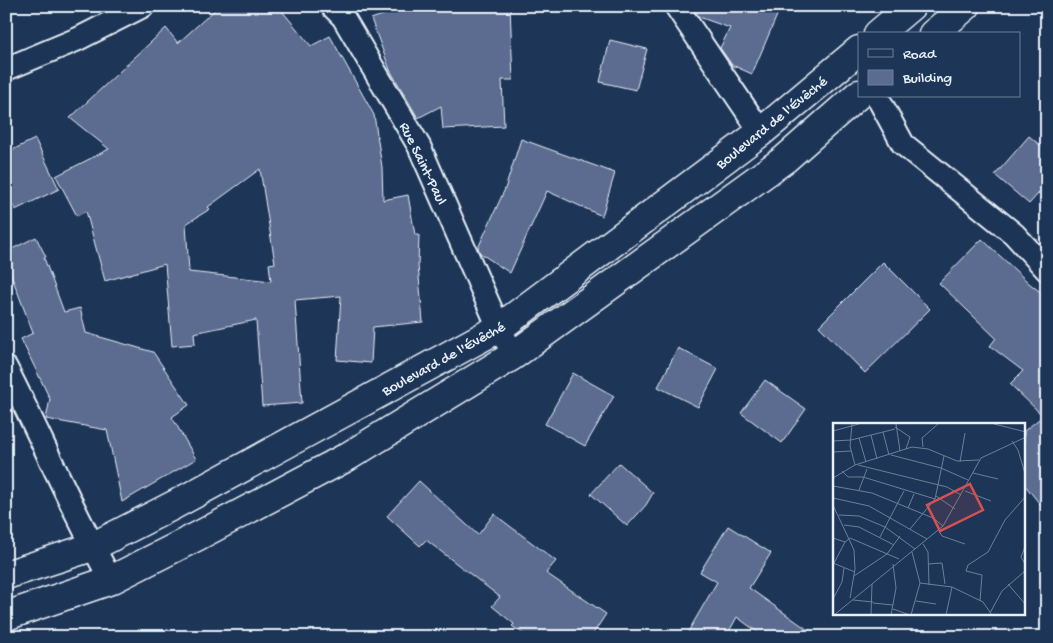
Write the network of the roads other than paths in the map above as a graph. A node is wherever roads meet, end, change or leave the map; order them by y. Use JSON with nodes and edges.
{"nodes":[{"id":1,"x":143,"y":6,"type":"edge"},
{"id":2,"x":332,"y":6,"type":"edge"},
{"id":3,"x":676,"y":6,"type":"edge"},
{"id":4,"x":911,"y":6,"type":"edge"},
{"id":5,"x":966,"y":6,"type":"edge"},
{"id":6,"x":880,"y":32,"type":"edge"},
{"id":7,"x":935,"y":32,"type":"edge"},
{"id":8,"x":858,"y":51,"type":"edge"},
{"id":9,"x":6,"y":69,"type":"edge"},
{"id":10,"x":858,"y":95,"type":"edge"},
{"id":11,"x":878,"y":98,"type":"edge"},
{"id":12,"x":761,"y":132,"type":"junction"},
{"id":13,"x":1047,"y":270,"type":"edge"},
{"id":14,"x":499,"y":328,"type":"junction"},
{"id":15,"x":514,"y":355,"type":"junction"},
{"id":16,"x":6,"y":368,"type":"edge"},
{"id":17,"x":92,"y":547,"type":"junction"},
{"id":18,"x":6,"y":575,"type":"edge"},
{"id":19,"x":111,"y":580,"type":"junction"},
{"id":20,"x":6,"y":616,"type":"edge"}],
"edges":[{"from":1,"to":9,"type":"street"},
{"from":2,"to":14,"type":"street","name":"Rue Saint-Paul"},
{"from":3,"to":12,"type":"street"},
{"from":4,"to":6,"type":"main road"},
{"from":5,"to":7,"type":"main road"},
{"from":8,"to":12,"type":"main road","name":"Boulevard de l'Évêché"},
{"from":10,"to":15,"type":"main road","name":"Boulevard de l'Évêché"},
{"from":11,"to":13,"type":"street"},
{"from":12,"to":14,"type":"main road","name":"Boulevard de l'Évêché"},
{"from":14,"to":15,"type":"street","name":"Rue Saint-Paul"},
{"from":14,"to":17,"type":"main road","name":"Boulevard de l'Évêché"},
{"from":15,"to":19,"type":"main road","name":"Boulevard de l'Évêché"},
{"from":16,"to":17,"type":"street"},
{"from":17,"to":18,"type":"main road","name":"Boulevard de l'Évêché"},
{"from":17,"to":19,"type":"street"},
{"from":19,"to":20,"type":"main road","name":"Boulevard de l'Évêché"}]}
